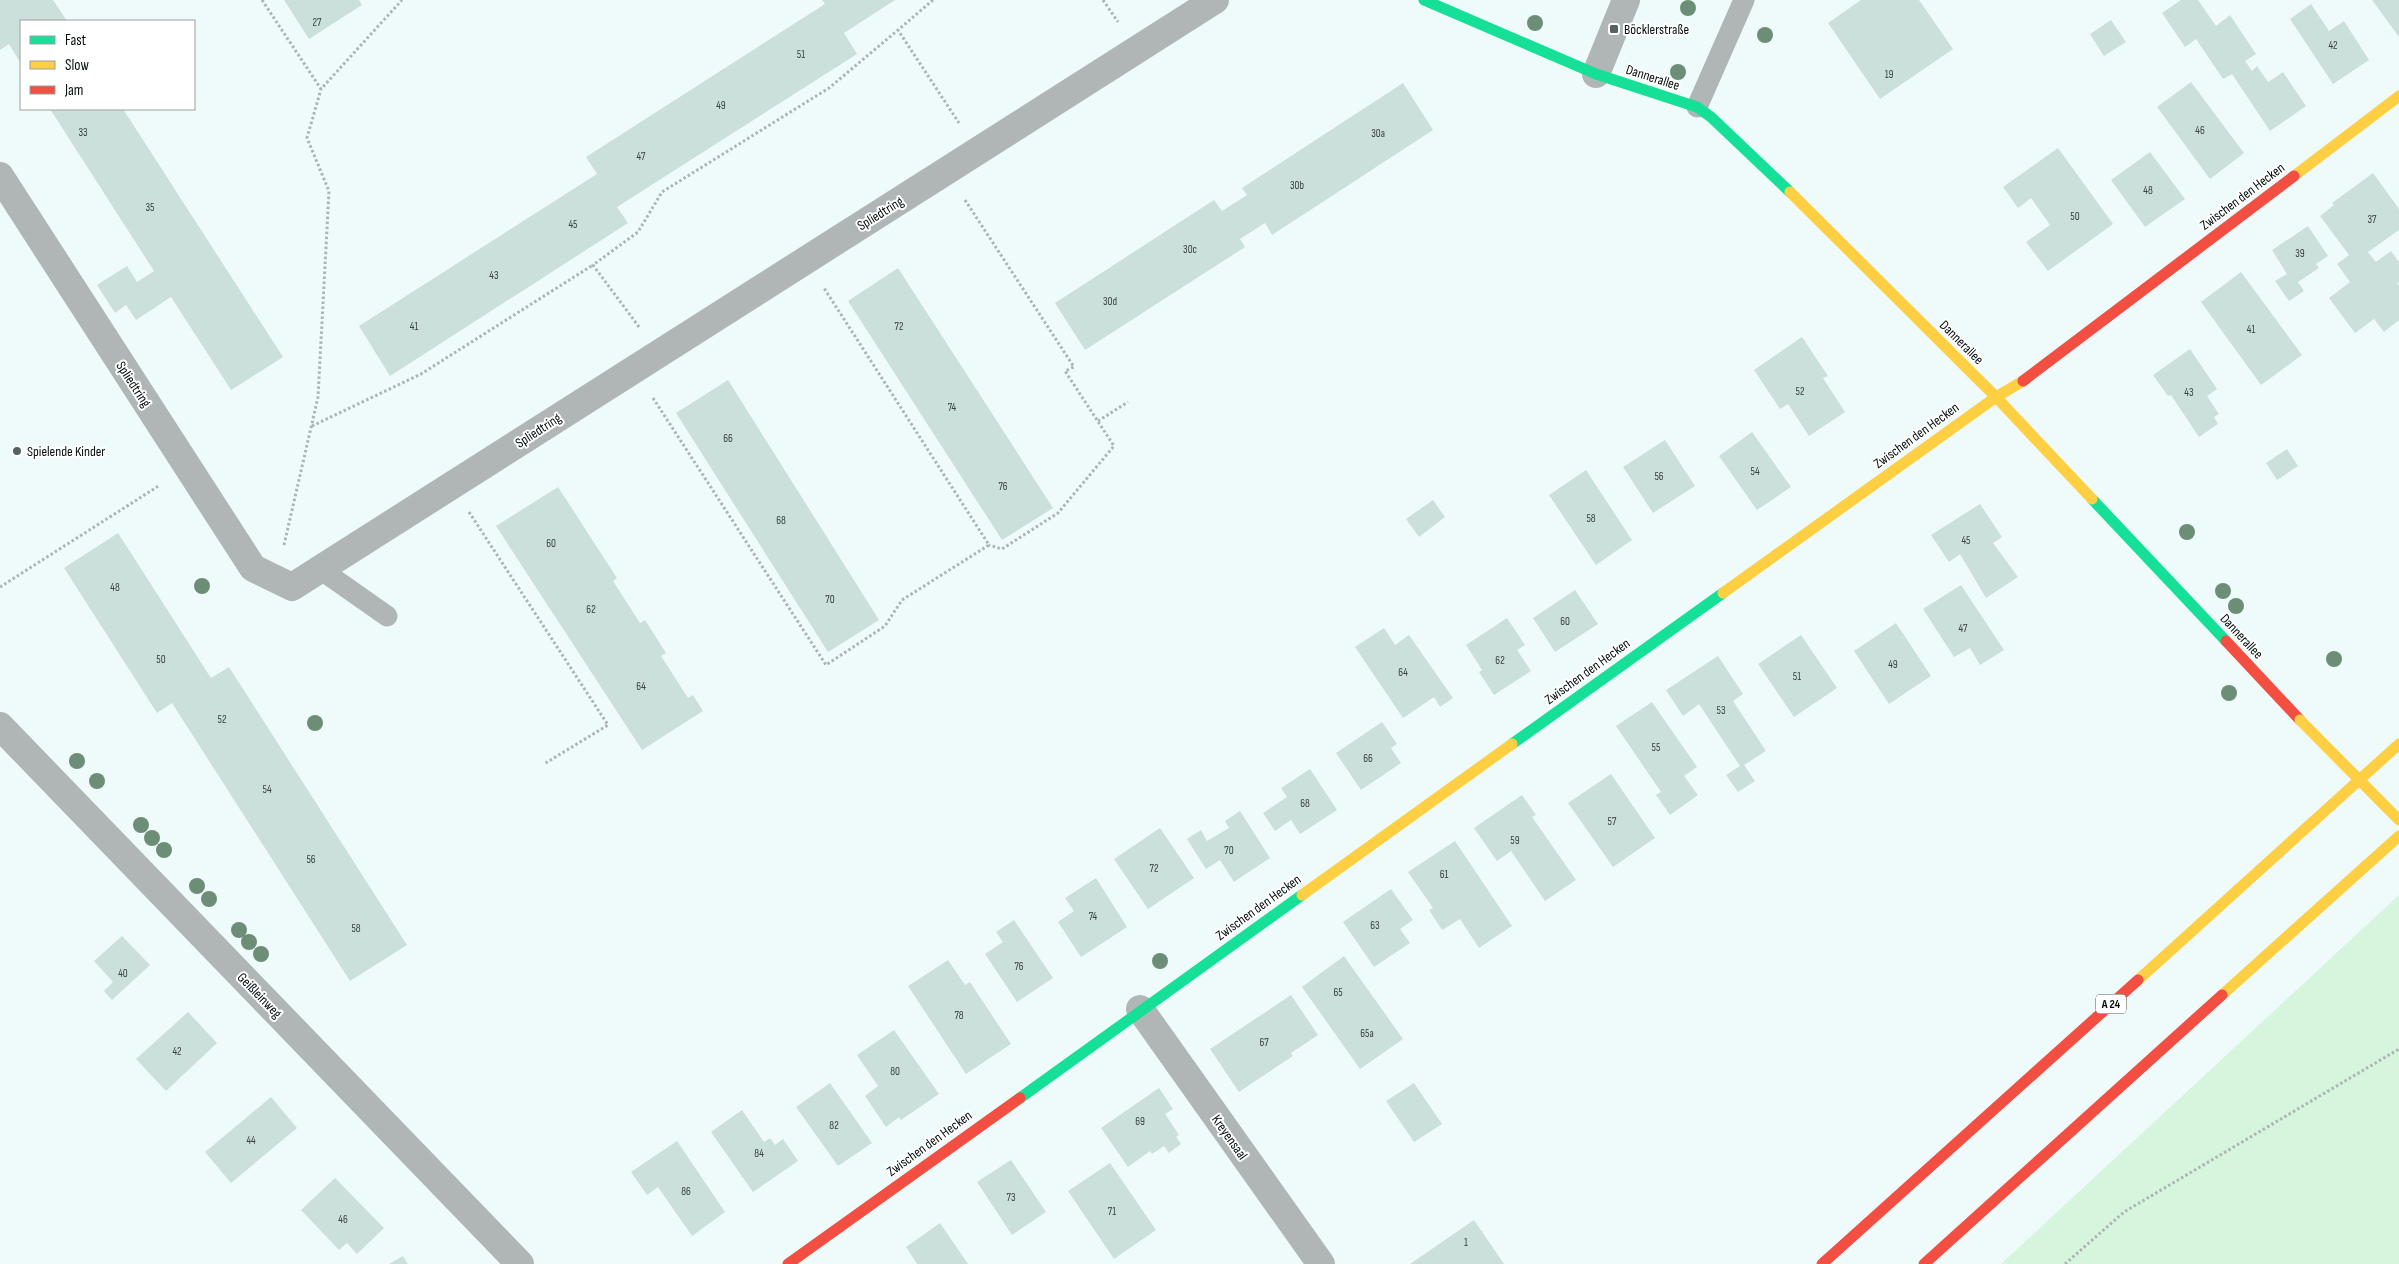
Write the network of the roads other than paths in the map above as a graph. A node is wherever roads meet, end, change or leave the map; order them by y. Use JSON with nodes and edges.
{"nodes":[{"id":1,"x":1215,"y":0,"type":"edge"},
{"id":2,"x":1424,"y":0,"type":"edge"},
{"id":3,"x":1626,"y":0,"type":"edge"},
{"id":4,"x":1744,"y":0,"type":"edge"},
{"id":5,"x":1596,"y":74,"type":"junction"},
{"id":6,"x":2399,"y":96,"type":"edge"},
{"id":7,"x":1697,"y":107,"type":"junction"},
{"id":8,"x":0,"y":176,"type":"edge"},
{"id":9,"x":1996,"y":396,"type":"junction"},
{"id":10,"x":320,"y":569,"type":"junction"},
{"id":11,"x":387,"y":616,"type":"dead end"},
{"id":12,"x":0,"y":726,"type":"edge"},
{"id":13,"x":2399,"y":744,"type":"edge"},
{"id":14,"x":2399,"y":820,"type":"edge"},
{"id":15,"x":2399,"y":836,"type":"edge"},
{"id":16,"x":1140,"y":1009,"type":"junction"},
{"id":17,"x":520,"y":1264,"type":"edge"},
{"id":18,"x":788,"y":1264,"type":"edge"},
{"id":19,"x":1321,"y":1264,"type":"edge"},
{"id":20,"x":1822,"y":1264,"type":"edge"},
{"id":21,"x":1924,"y":1264,"type":"edge"}],
"edges":[{"from":1,"to":10,"type":"street","name":"Spliedtring"},
{"from":2,"to":5,"type":"main road","name":"Dannerallee"},
{"from":3,"to":5,"type":"street"},
{"from":4,"to":7,"type":"lane"},
{"from":5,"to":7,"type":"main road","name":"Dannerallee"},
{"from":6,"to":9,"type":"main road","name":"Zwischen den Hecken"},
{"from":7,"to":9,"type":"main road","name":"Dannerallee"},
{"from":8,"to":10,"type":"street","name":"Spliedtring"},
{"from":9,"to":14,"type":"main road","name":"Dannerallee","bridge":true},
{"from":9,"to":16,"type":"main road","name":"Zwischen den Hecken"},
{"from":10,"to":11,"type":"lane"},
{"from":12,"to":17,"type":"street","name":"Geißleinweg"},
{"from":13,"to":20,"type":"main road","number":"A 24"},
{"from":15,"to":21,"type":"main road"},
{"from":16,"to":18,"type":"main road","name":"Zwischen den Hecken"},
{"from":16,"to":19,"type":"street","name":"Kreyensaal"}]}
